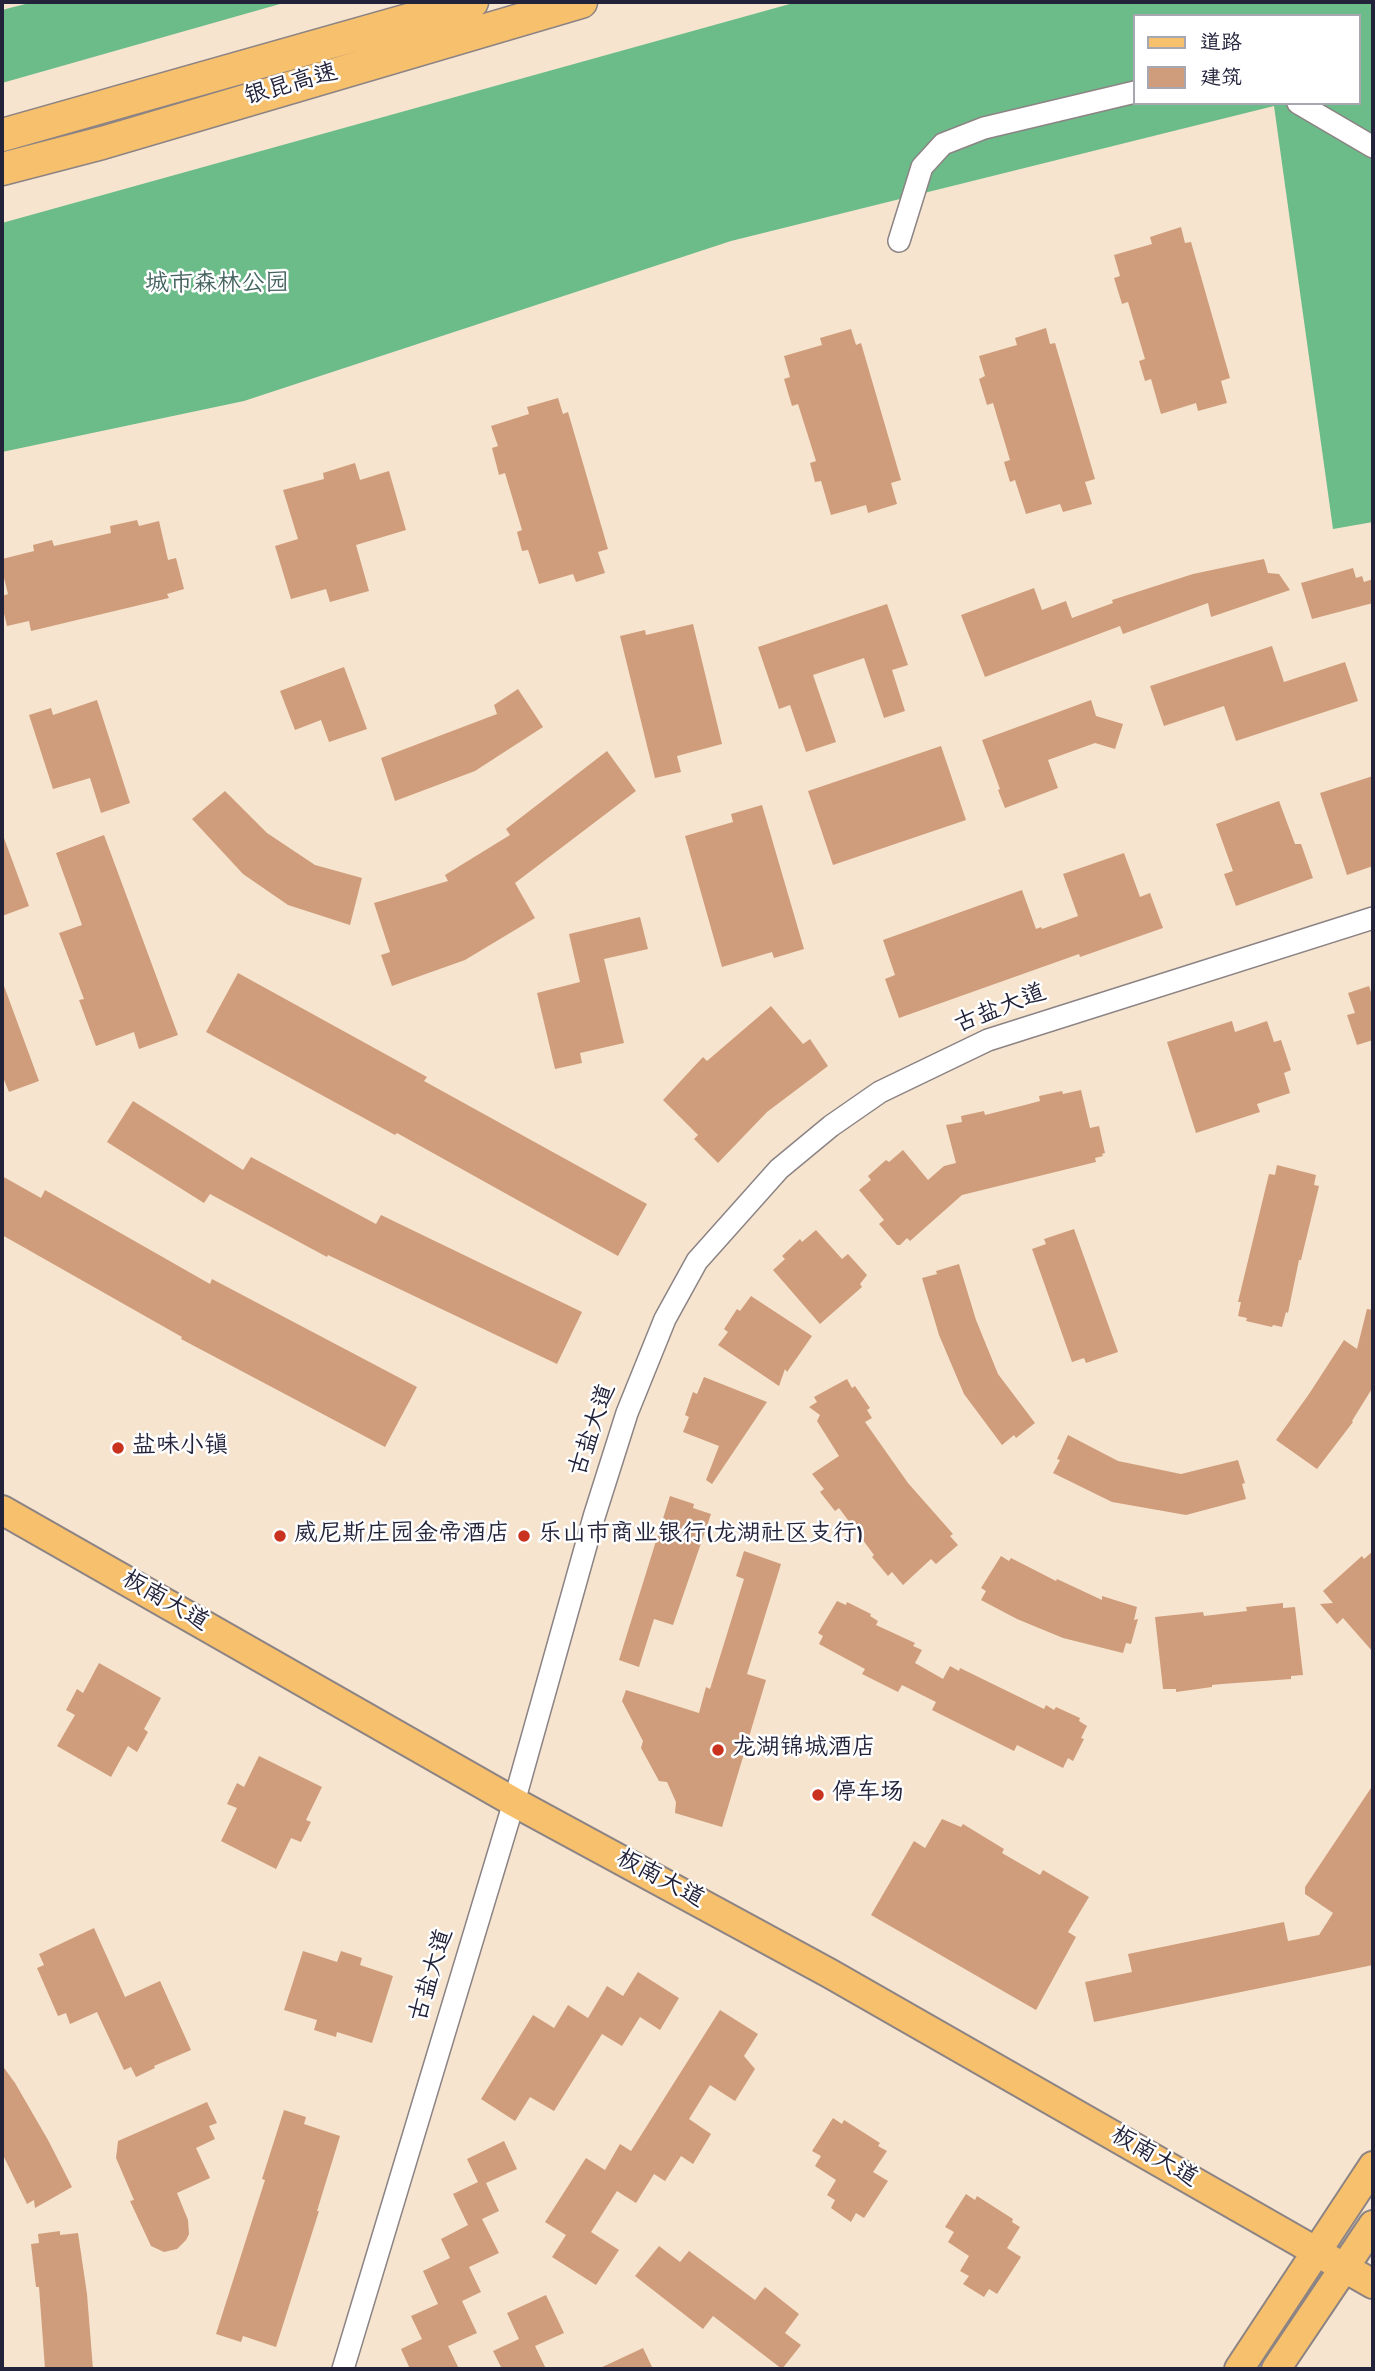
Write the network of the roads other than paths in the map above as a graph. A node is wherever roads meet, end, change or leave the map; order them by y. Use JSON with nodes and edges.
{"nodes":[{"id":1,"x":472,"y":2,"type":"edge"},
{"id":2,"x":581,"y":2,"type":"edge"},
{"id":3,"x":1134,"y":92,"type":"edge"},
{"id":4,"x":1301,"y":105,"type":"edge"},
{"id":5,"x":2,"y":135,"type":"edge"},
{"id":6,"x":1373,"y":147,"type":"edge"},
{"id":7,"x":2,"y":169,"type":"edge"},
{"id":8,"x":899,"y":241,"type":"dead end"},
{"id":9,"x":1373,"y":918,"type":"edge"},
{"id":10,"x":2,"y":1510,"type":"edge"},
{"id":11,"x":514,"y":1802,"type":"junction"},
{"id":12,"x":1373,"y":2166,"type":"edge"},
{"id":13,"x":1373,"y":2225,"type":"edge"},
{"id":14,"x":1315,"y":2251,"type":"junction"},
{"id":15,"x":1343,"y":2267,"type":"junction"},
{"id":16,"x":1373,"y":2284,"type":"edge"},
{"id":17,"x":344,"y":2369,"type":"edge"},
{"id":18,"x":1239,"y":2369,"type":"edge"},
{"id":19,"x":1276,"y":2369,"type":"edge"}],
"edges":[{"from":1,"to":5,"type":"highway","name":"银昆高速"},
{"from":2,"to":7,"type":"highway","name":"银昆高速"},
{"from":3,"to":8,"type":"street"},
{"from":4,"to":6,"type":"street"},
{"from":9,"to":11,"type":"street","name":"古盐大道"},
{"from":10,"to":11,"type":"main road","name":"板南大道"},
{"from":11,"to":14,"type":"main road","name":"板南大道"},
{"from":11,"to":17,"type":"street","name":"古盐大道"},
{"from":12,"to":14,"type":"main road"},
{"from":13,"to":15,"type":"main road"},
{"from":14,"to":15,"type":"main road","name":"板南大道"},
{"from":14,"to":18,"type":"main road"},
{"from":15,"to":16,"type":"main road","name":"板南大道"},
{"from":15,"to":19,"type":"main road"}]}
